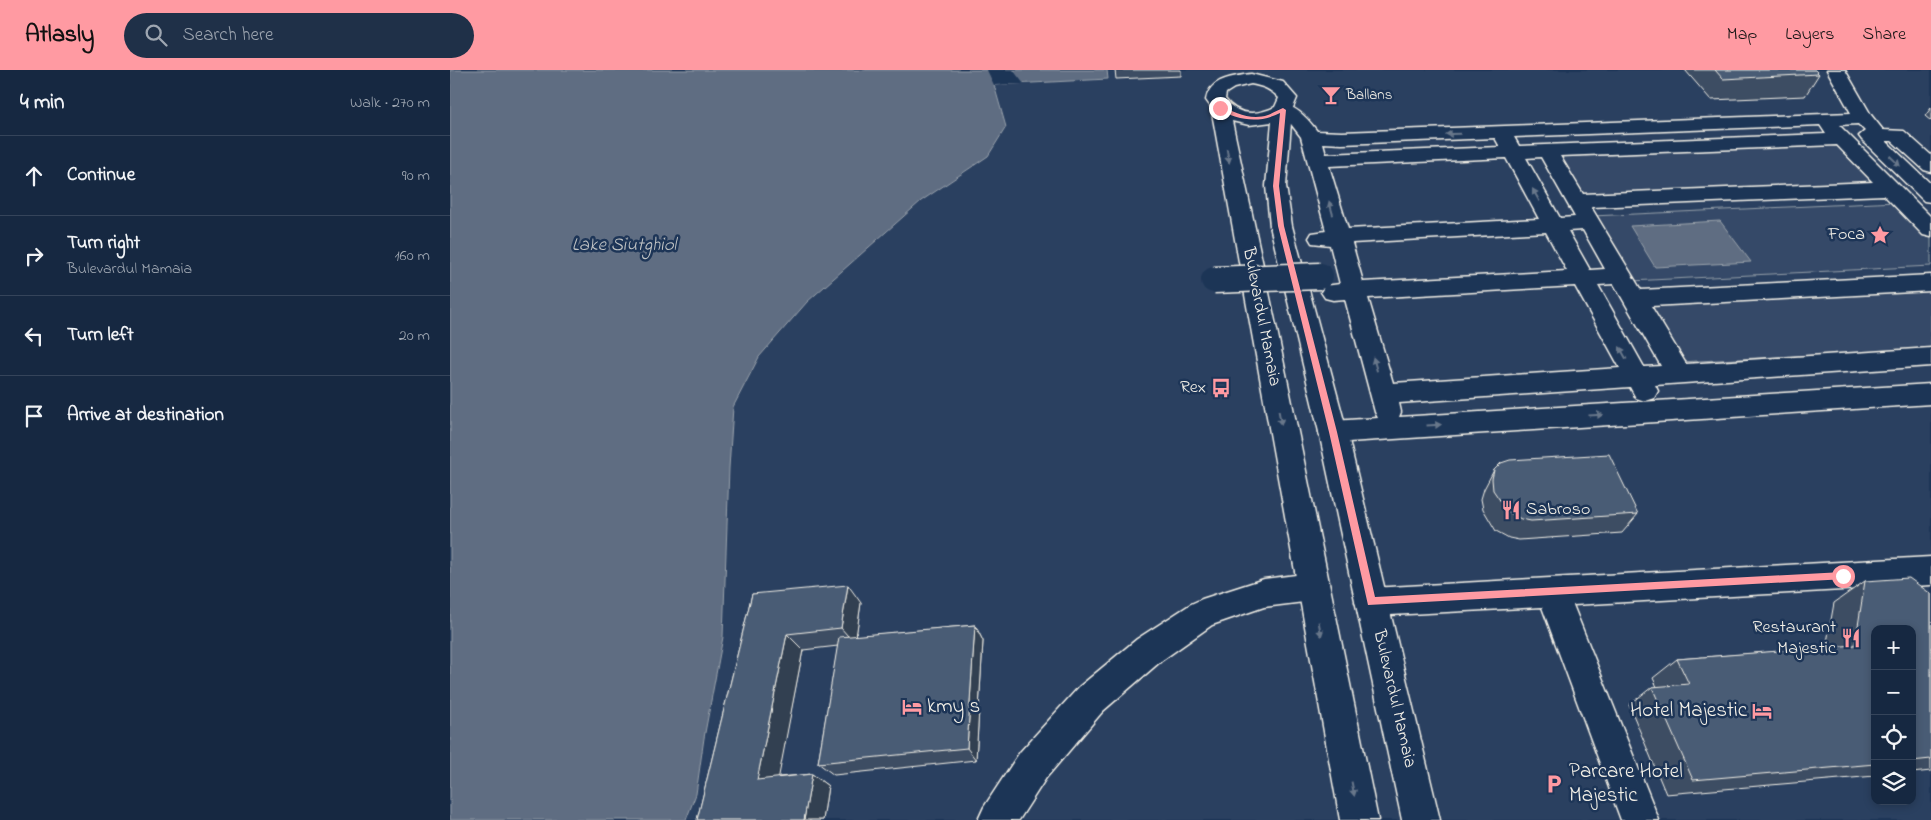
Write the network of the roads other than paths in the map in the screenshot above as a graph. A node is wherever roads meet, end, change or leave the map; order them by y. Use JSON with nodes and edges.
{"nodes":[{"id":1,"x":1214,"y":70,"type":"edge"},
{"id":2,"x":1836,"y":70,"type":"edge"},
{"id":3,"x":1268,"y":77,"type":"edge"},
{"id":4,"x":1218,"y":99,"type":"junction"},
{"id":5,"x":1283,"y":110,"type":"junction"},
{"id":6,"x":1863,"y":118,"type":"junction"},
{"id":7,"x":1823,"y":120,"type":"junction"},
{"id":8,"x":1502,"y":132,"type":"junction"},
{"id":9,"x":1881,"y":135,"type":"junction"},
{"id":10,"x":1311,"y":136,"type":"junction"},
{"id":11,"x":1842,"y":139,"type":"junction"},
{"id":12,"x":1547,"y":151,"type":"junction"},
{"id":13,"x":1513,"y":152,"type":"junction"},
{"id":14,"x":1318,"y":160,"type":"junction"},
{"id":15,"x":1931,"y":166,"type":"edge"},
{"id":16,"x":1890,"y":188,"type":"junction"},
{"id":17,"x":1931,"y":196,"type":"edge"},
{"id":18,"x":1577,"y":202,"type":"junction"},
{"id":19,"x":1590,"y":223,"type":"junction"},
{"id":20,"x":1553,"y":225,"type":"junction"},
{"id":21,"x":1931,"y":230,"type":"edge"},
{"id":22,"x":1330,"y":237,"type":"junction"},
{"id":23,"x":1621,"y":276,"type":"junction"},
{"id":24,"x":1582,"y":278,"type":"junction"},
{"id":25,"x":1214,"y":280,"type":"dead end"},
{"id":26,"x":1931,"y":283,"type":"edge"},
{"id":27,"x":1336,"y":286,"type":"junction"},
{"id":28,"x":1634,"y":299,"type":"junction"},
{"id":29,"x":1931,"y":356,"type":"edge"},
{"id":30,"x":1679,"y":374,"type":"junction"},
{"id":31,"x":1637,"y":377,"type":"junction"},
{"id":32,"x":1383,"y":394,"type":"junction"},
{"id":33,"x":1931,"y":394,"type":"edge"},
{"id":34,"x":1655,"y":411,"type":"junction"},
{"id":35,"x":1392,"y":428,"type":"junction"},
{"id":36,"x":1333,"y":432,"type":"junction"},
{"id":37,"x":1931,"y":571,"type":"edge"},
{"id":38,"x":1312,"y":588,"type":"junction"},
{"id":39,"x":1552,"y":591,"type":"junction"},
{"id":40,"x":1371,"y":602,"type":"junction"},
{"id":41,"x":997,"y":820,"type":"edge"},
{"id":42,"x":1359,"y":820,"type":"edge"},
{"id":43,"x":1421,"y":820,"type":"edge"},
{"id":44,"x":1640,"y":820,"type":"edge"}],
"edges":[{"from":1,"to":4,"type":"street","name":"Bulevardul Mamaia"},
{"from":2,"to":6,"type":"street"},
{"from":3,"to":4,"type":"street"},
{"from":3,"to":5,"type":"street"},
{"from":4,"to":5,"type":"street"},
{"from":4,"to":38,"type":"street","name":"Bulevardul Mamaia","one_way":true},
{"from":5,"to":10,"type":"street"},
{"from":5,"to":36,"type":"street","name":"Bulevardul Mamaia"},
{"from":6,"to":7,"type":"street"},
{"from":6,"to":9,"type":"street"},
{"from":7,"to":8,"type":"street"},
{"from":7,"to":11,"type":"street"},
{"from":8,"to":10,"type":"street","one_way":true},
{"from":8,"to":13,"type":"street"},
{"from":9,"to":15,"type":"street"},
{"from":9,"to":17,"type":"street","one_way":true},
{"from":10,"to":14,"type":"street"},
{"from":11,"to":12,"type":"street"},
{"from":11,"to":16,"type":"street"},
{"from":12,"to":13,"type":"street"},
{"from":12,"to":18,"type":"street"},
{"from":13,"to":14,"type":"street"},
{"from":20,"to":13,"type":"street","one_way":true},
{"from":22,"to":14,"type":"street","one_way":true},
{"from":16,"to":18,"type":"street"},
{"from":16,"to":21,"type":"street"},
{"from":18,"to":19,"type":"street"},
{"from":19,"to":20,"type":"street"},
{"from":19,"to":23,"type":"street"},
{"from":20,"to":22,"type":"street"},
{"from":20,"to":24,"type":"street"},
{"from":22,"to":27,"type":"street"},
{"from":23,"to":24,"type":"street"},
{"from":23,"to":28,"type":"street"},
{"from":24,"to":27,"type":"street"},
{"from":31,"to":24,"type":"street","one_way":true},
{"from":25,"to":27,"type":"street","bridge":true},
{"from":26,"to":28,"type":"street"},
{"from":32,"to":27,"type":"street","one_way":true},
{"from":28,"to":30,"type":"street"},
{"from":29,"to":30,"type":"street"},
{"from":30,"to":31,"type":"street"},
{"from":31,"to":32,"type":"street"},
{"from":31,"to":34,"type":"street"},
{"from":32,"to":35,"type":"street"},
{"from":33,"to":34,"type":"street"},
{"from":35,"to":34,"type":"street","one_way":true},
{"from":35,"to":36,"type":"street"},
{"from":36,"to":40,"type":"street","name":"Bulevardul Mamaia"},
{"from":37,"to":39,"type":"street"},
{"from":38,"to":41,"type":"street"},
{"from":38,"to":42,"type":"street","name":"Bulevardul Mamaia","one_way":true},
{"from":39,"to":40,"type":"street"},
{"from":39,"to":44,"type":"street"},
{"from":40,"to":43,"type":"street","name":"Bulevardul Mamaia"}]}
